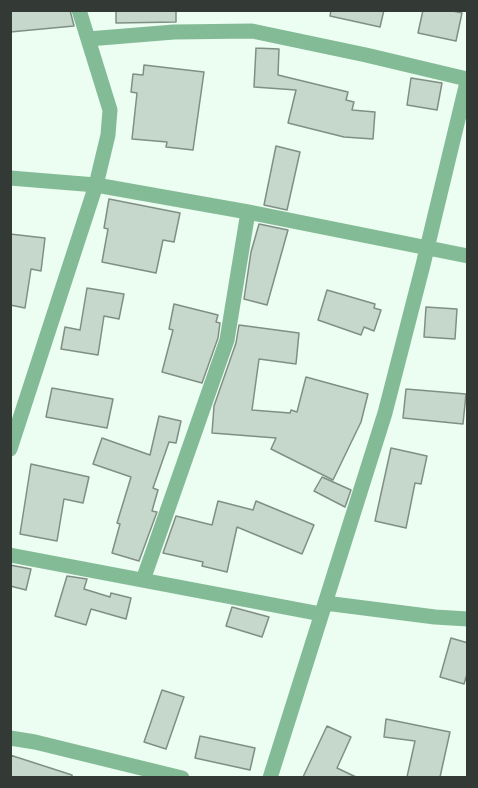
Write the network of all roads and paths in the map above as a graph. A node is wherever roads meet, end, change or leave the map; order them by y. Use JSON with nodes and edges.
{"nodes":[{"id":1,"x":79,"y":10,"type":"edge"},
{"id":2,"x":87,"y":39,"type":"junction"},
{"id":3,"x":467,"y":79,"type":"edge"},
{"id":4,"x":10,"y":178,"type":"edge"},
{"id":5,"x":96,"y":185,"type":"junction"},
{"id":6,"x":248,"y":212,"type":"junction"},
{"id":7,"x":427,"y":249,"type":"junction"},
{"id":8,"x":468,"y":256,"type":"edge"},
{"id":9,"x":10,"y":449,"type":"edge"},
{"id":10,"x":10,"y":555,"type":"edge"},
{"id":11,"x":142,"y":580,"type":"junction"},
{"id":12,"x":323,"y":609,"type":"junction"},
{"id":13,"x":468,"y":619,"type":"edge"},
{"id":14,"x":10,"y":738,"type":"edge"},
{"id":15,"x":182,"y":777,"type":"edge"},
{"id":16,"x":270,"y":777,"type":"edge"}],
"edges":[{"from":1,"to":2,"type":"street"},
{"from":2,"to":3,"type":"street"},
{"from":2,"to":5,"type":"street"},
{"from":3,"to":7,"type":"street"},
{"from":4,"to":5,"type":"street"},
{"from":5,"to":6,"type":"street"},
{"from":5,"to":9,"type":"street"},
{"from":6,"to":7,"type":"street"},
{"from":6,"to":11,"type":"street"},
{"from":7,"to":8,"type":"street"},
{"from":7,"to":12,"type":"street"},
{"from":10,"to":11,"type":"street"},
{"from":11,"to":12,"type":"street"},
{"from":12,"to":13,"type":"street"},
{"from":12,"to":16,"type":"street"},
{"from":14,"to":15,"type":"street"}]}
